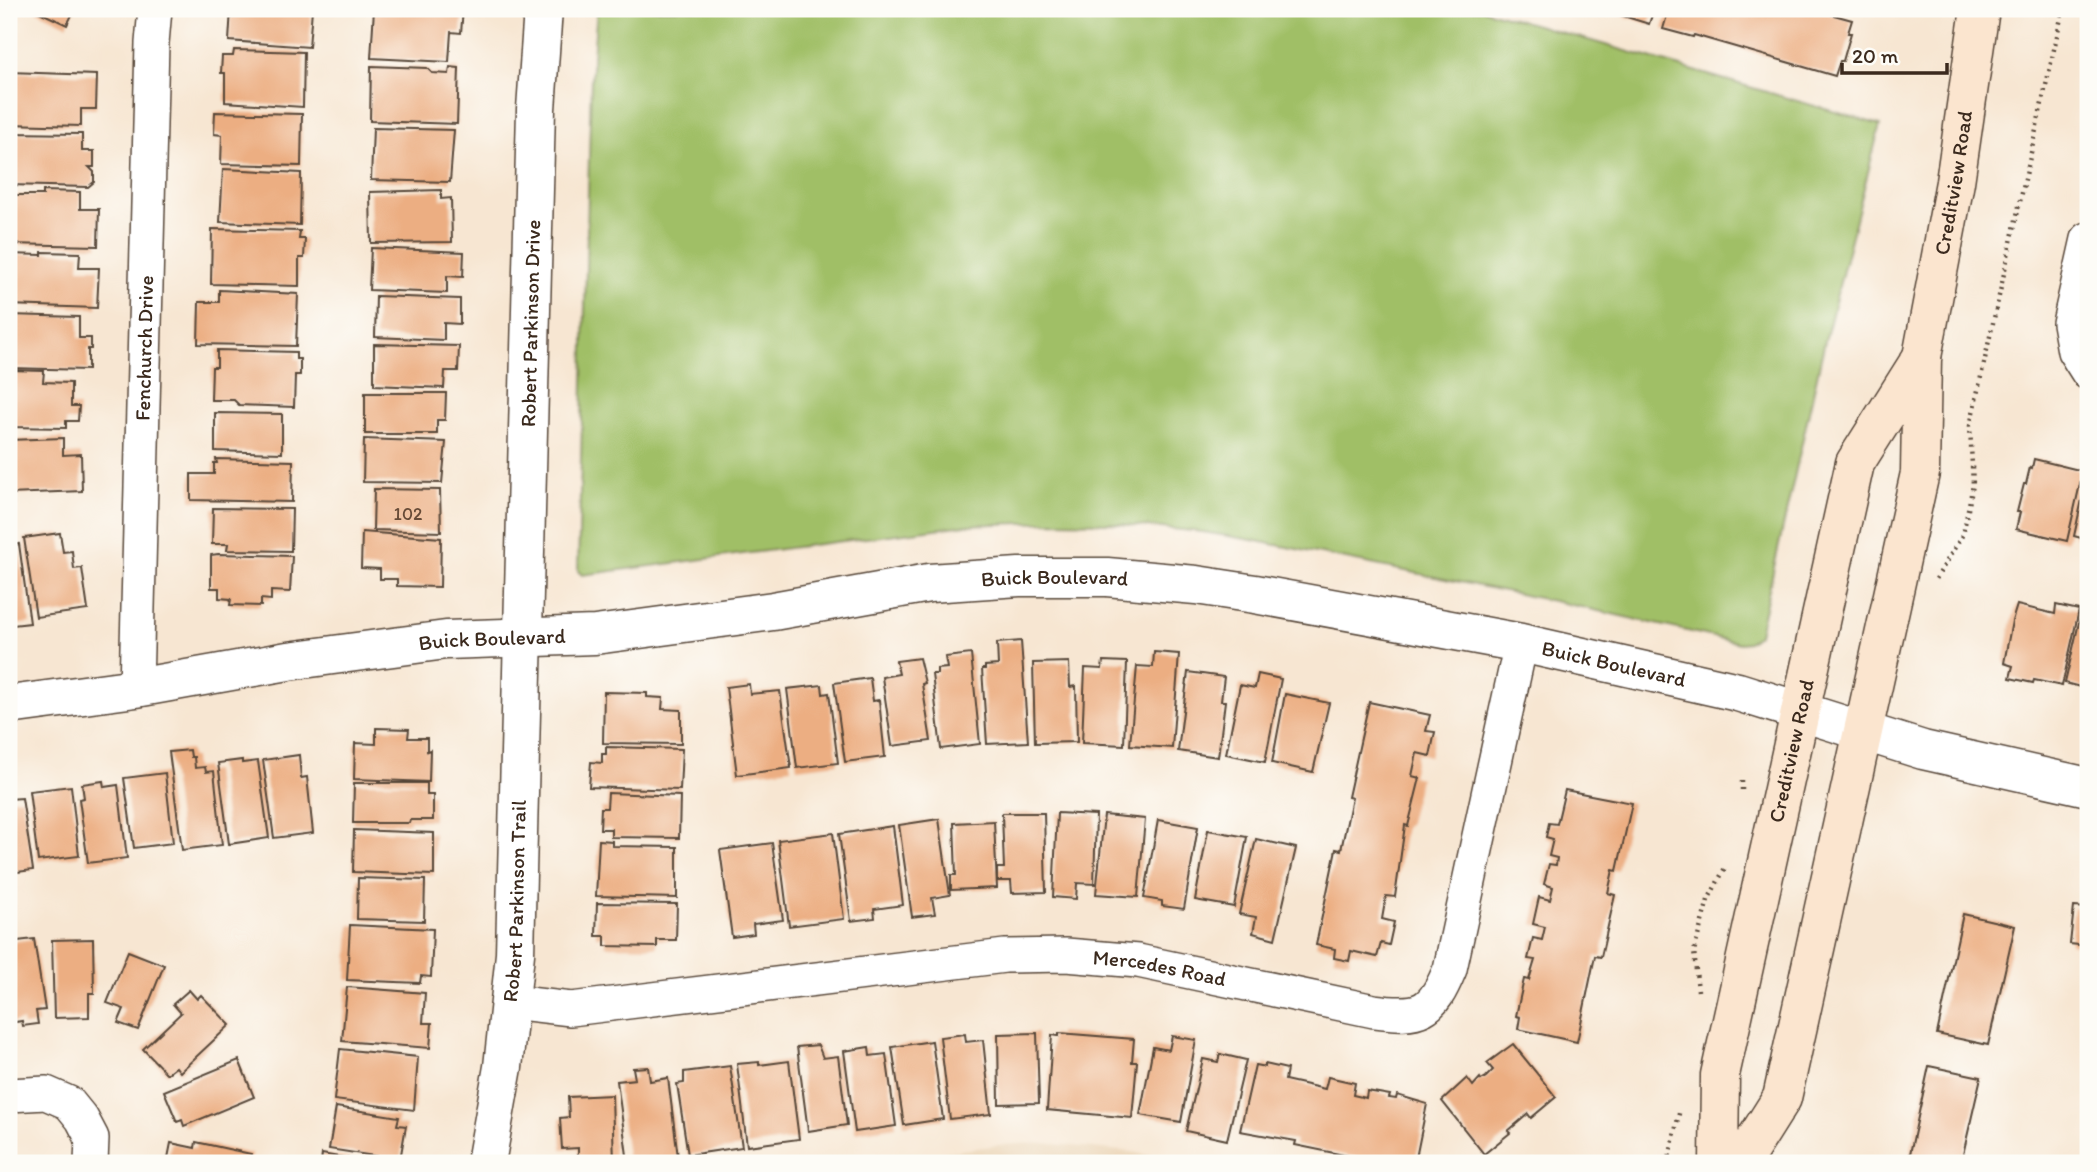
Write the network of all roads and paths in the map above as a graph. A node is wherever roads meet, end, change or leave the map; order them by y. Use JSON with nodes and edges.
{"nodes":[{"id":1,"x":155,"y":9,"type":"edge"},
{"id":2,"x":543,"y":9,"type":"edge"},
{"id":3,"x":1980,"y":9,"type":"edge"},
{"id":4,"x":2063,"y":9,"type":"edge"},
{"id":5,"x":2088,"y":239,"type":"edge"},
{"id":6,"x":1922,"y":357,"type":"junction"},
{"id":7,"x":2088,"y":373,"type":"edge"},
{"id":8,"x":1931,"y":589,"type":"dead end"},
{"id":9,"x":523,"y":638,"type":"junction"},
{"id":10,"x":1521,"y":643,"type":"junction"},
{"id":11,"x":136,"y":688,"type":"junction"},
{"id":12,"x":9,"y":705,"type":"edge"},
{"id":13,"x":1800,"y":711,"type":"junction"},
{"id":14,"x":1863,"y":731,"type":"junction"},
{"id":15,"x":2088,"y":787,"type":"edge"},
{"id":16,"x":511,"y":1002,"type":"junction"},
{"id":17,"x":9,"y":1095,"type":"edge"},
{"id":18,"x":91,"y":1163,"type":"edge"},
{"id":19,"x":486,"y":1163,"type":"edge"},
{"id":20,"x":1719,"y":1163,"type":"edge"},
{"id":21,"x":1741,"y":1163,"type":"edge"}],
"edges":[{"from":1,"to":11,"type":"street","name":"Fenchurch Drive"},
{"from":2,"to":9,"type":"street","name":"Robert Parkinson Drive"},
{"from":3,"to":6,"type":"main road","name":"Creditview Road"},
{"from":4,"to":8,"type":"path"},
{"from":5,"to":7,"type":"street"},
{"from":6,"to":13,"type":"main road","name":"Creditview Road"},
{"from":6,"to":14,"type":"main road","name":"Creditview Road"},
{"from":9,"to":10,"type":"street","name":"Buick Boulevard"},
{"from":9,"to":11,"type":"street","name":"Buick Boulevard"},
{"from":9,"to":16,"type":"street","name":"Robert Parkinson Trail"},
{"from":10,"to":13,"type":"street","name":"Buick Boulevard"},
{"from":10,"to":16,"type":"street","name":"Mercedes Road"},
{"from":11,"to":12,"type":"street","name":"Buick Boulevard"},
{"from":13,"to":14,"type":"street","name":"Buick Boulevard"},
{"from":13,"to":20,"type":"main road","name":"Creditview Road"},
{"from":14,"to":15,"type":"street","name":"Buick Boulevard"},
{"from":14,"to":21,"type":"main road","name":"Creditview Road"},
{"from":16,"to":19,"type":"street","name":"Robert Parkinson Trail"},
{"from":17,"to":18,"type":"street"}]}
